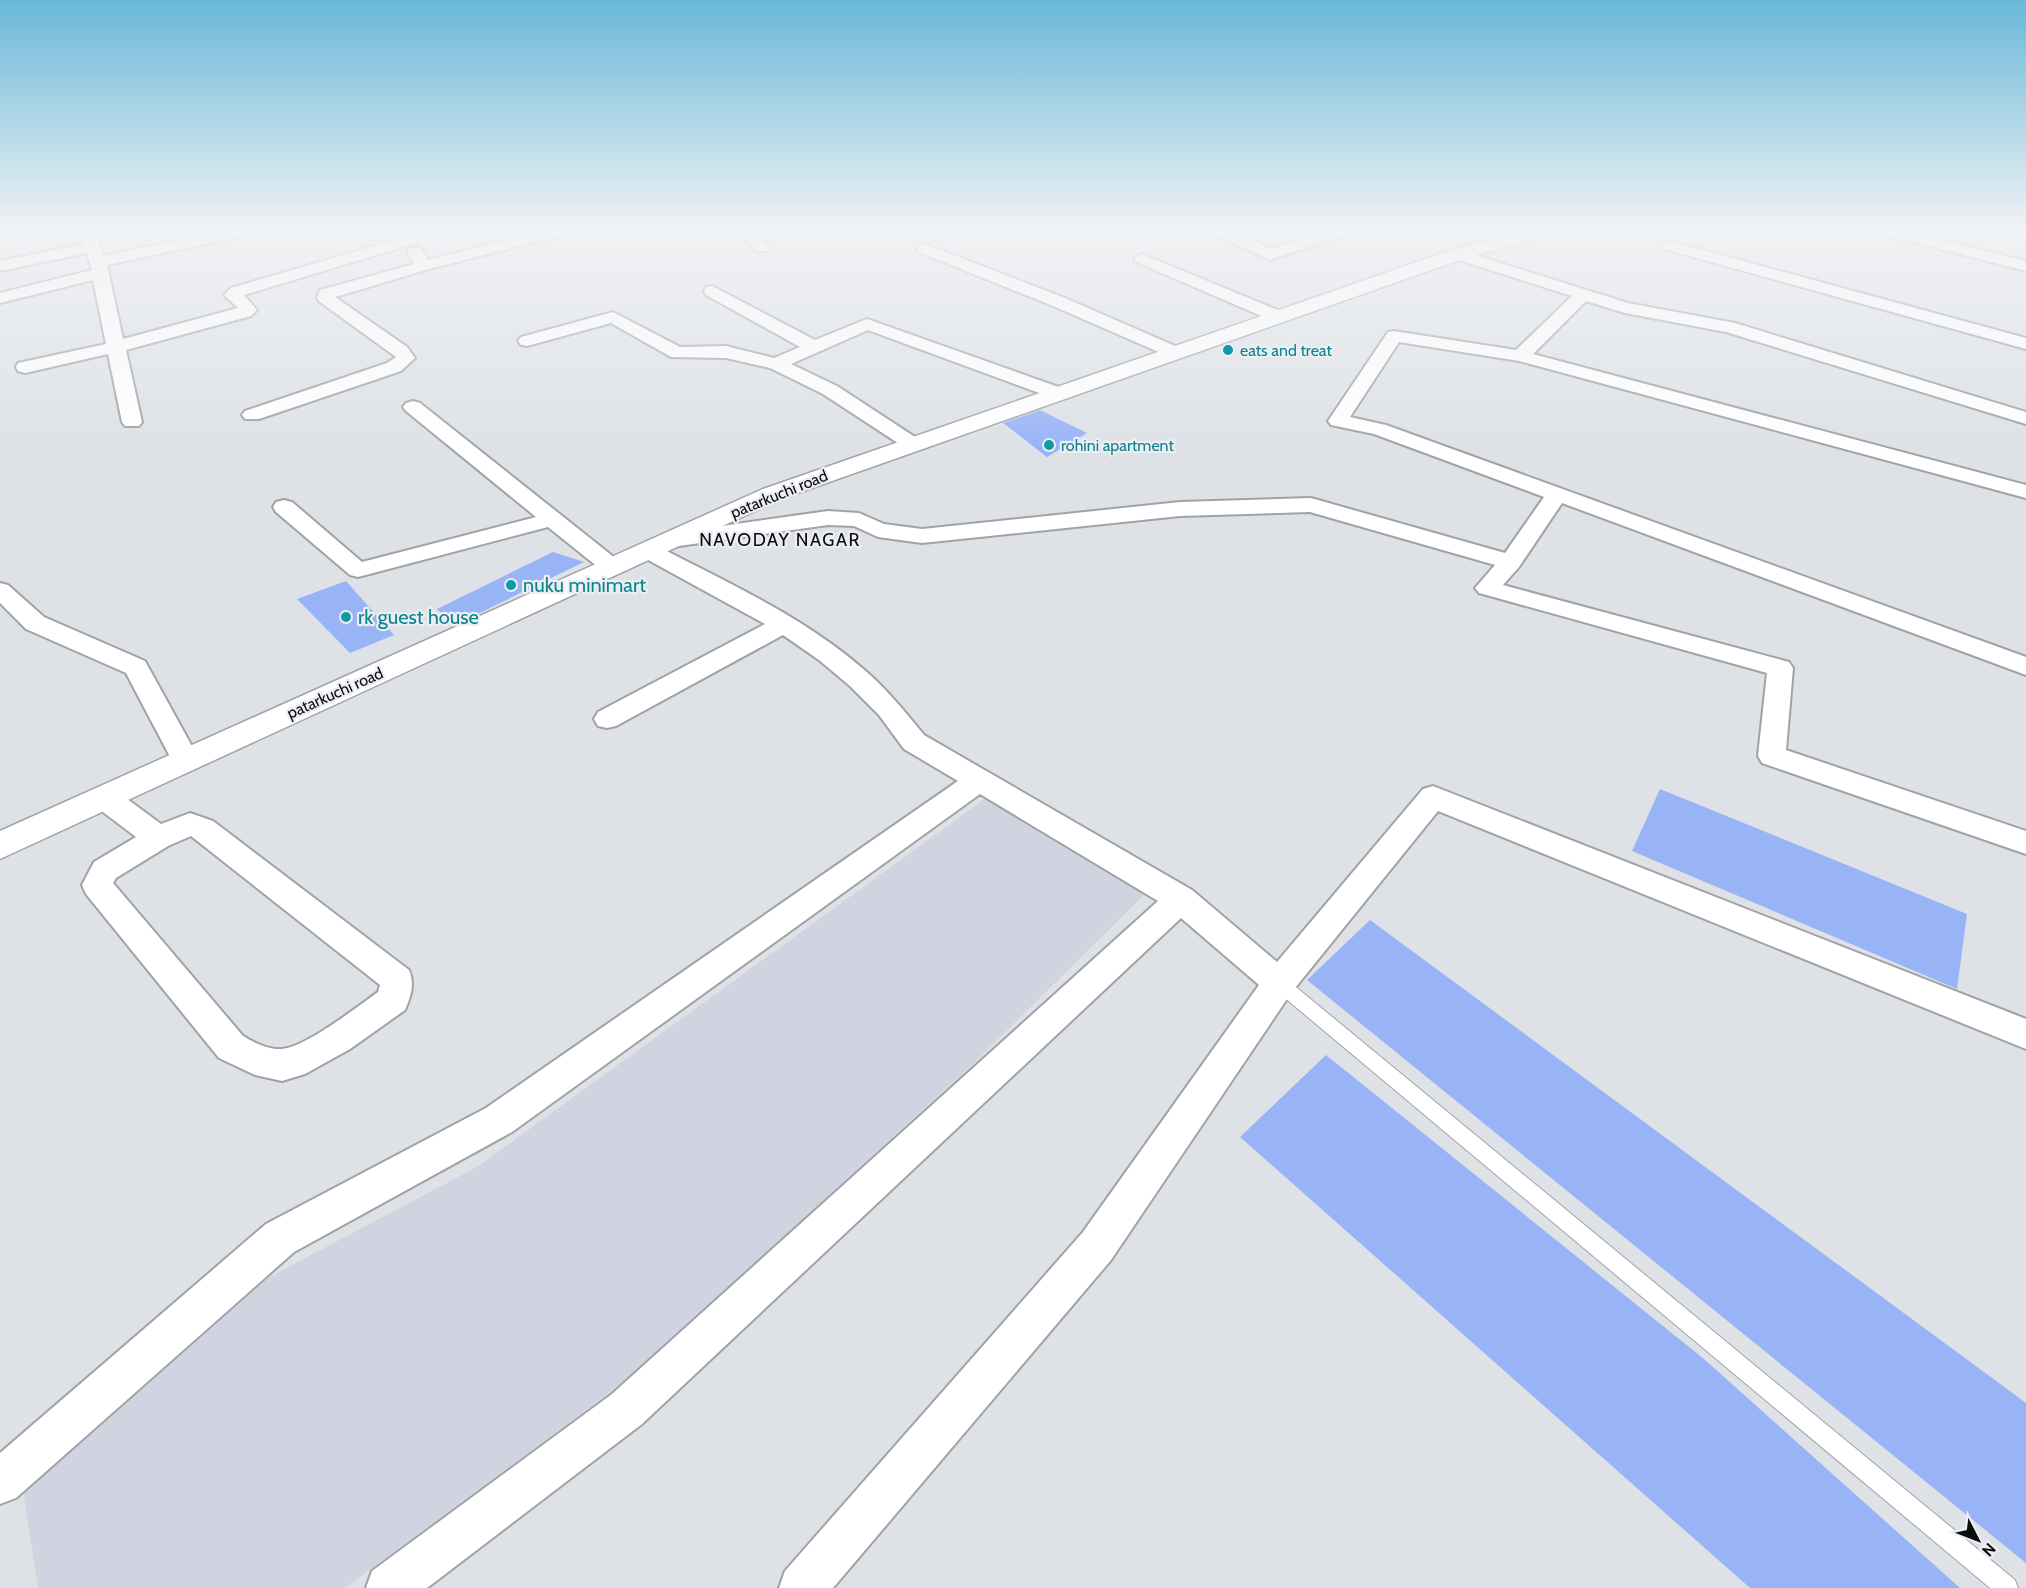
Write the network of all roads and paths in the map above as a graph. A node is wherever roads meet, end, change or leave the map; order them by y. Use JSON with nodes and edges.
{"nodes":[{"id":1,"x":106,"y":301,"type":"edge"},
{"id":2,"x":240,"y":301,"type":"edge"},
{"id":3,"x":331,"y":301,"type":"edge"},
{"id":4,"x":730,"y":301,"type":"edge"},
{"id":5,"x":1057,"y":301,"type":"edge"},
{"id":6,"x":1242,"y":301,"type":"edge"},
{"id":7,"x":1326,"y":301,"type":"edge"},
{"id":8,"x":1577,"y":301,"type":"edge"},
{"id":9,"x":1605,"y":301,"type":"edge"},
{"id":10,"x":1870,"y":301,"type":"edge"},
{"id":11,"x":1280,"y":317,"type":"junction"},
{"id":12,"x":527,"y":341,"type":"dead end"},
{"id":13,"x":2026,"y":344,"type":"edge"},
{"id":14,"x":116,"y":347,"type":"junction"},
{"id":15,"x":814,"y":347,"type":"junction"},
{"id":16,"x":1176,"y":353,"type":"junction"},
{"id":17,"x":1520,"y":356,"type":"junction"},
{"id":18,"x":776,"y":364,"type":"junction"},
{"id":19,"x":25,"y":367,"type":"dead end"},
{"id":20,"x":1060,"y":394,"type":"junction"},
{"id":21,"x":413,"y":407,"type":"dead end"},
{"id":22,"x":252,"y":415,"type":"dead end"},
{"id":23,"x":2026,"y":418,"type":"edge"},
{"id":24,"x":132,"y":422,"type":"dead end"},
{"id":25,"x":914,"y":445,"type":"junction"},
{"id":26,"x":2026,"y":492,"type":"edge"},
{"id":27,"x":1557,"y":494,"type":"junction"},
{"id":28,"x":284,"y":507,"type":"dead end"},
{"id":29,"x":552,"y":519,"type":"junction"},
{"id":30,"x":660,"y":545,"type":"junction"},
{"id":31,"x":1511,"y":562,"type":"junction"},
{"id":32,"x":612,"y":567,"type":"junction"},
{"id":33,"x":0,"y":590,"type":"edge"},
{"id":34,"x":785,"y":623,"type":"junction"},
{"id":35,"x":2026,"y":666,"type":"edge"},
{"id":36,"x":607,"y":719,"type":"dead end"},
{"id":37,"x":186,"y":761,"type":"junction"},
{"id":38,"x":979,"y":780,"type":"junction"},
{"id":39,"x":105,"y":798,"type":"junction"},
{"id":40,"x":158,"y":838,"type":"junction"},
{"id":41,"x":2026,"y":843,"type":"edge"},
{"id":42,"x":0,"y":846,"type":"edge"},
{"id":43,"x":1181,"y":899,"type":"junction"},
{"id":44,"x":1279,"y":983,"type":"junction"},
{"id":45,"x":2026,"y":1034,"type":"edge"},
{"id":46,"x":0,"y":1482,"type":"edge"},
{"id":47,"x":389,"y":1588,"type":"edge"},
{"id":48,"x":802,"y":1588,"type":"edge"},
{"id":49,"x":2007,"y":1588,"type":"edge"}],
"edges":[{"from":1,"to":14,"type":"street"},
{"from":2,"to":14,"type":"street"},
{"from":3,"to":22,"type":"street"},
{"from":4,"to":15,"type":"street"},
{"from":5,"to":16,"type":"street"},
{"from":6,"to":11,"type":"street"},
{"from":7,"to":11,"type":"street","name":"patarkuchi road"},
{"from":8,"to":17,"type":"street"},
{"from":9,"to":23,"type":"street"},
{"from":10,"to":13,"type":"street"},
{"from":11,"to":16,"type":"street","name":"patarkuchi road"},
{"from":12,"to":18,"type":"street"},
{"from":14,"to":19,"type":"street"},
{"from":14,"to":24,"type":"street"},
{"from":15,"to":18,"type":"street"},
{"from":15,"to":20,"type":"street"},
{"from":16,"to":20,"type":"street","name":"patarkuchi road"},
{"from":17,"to":26,"type":"street"},
{"from":17,"to":27,"type":"street"},
{"from":18,"to":25,"type":"street"},
{"from":20,"to":25,"type":"street","name":"patarkuchi road"},
{"from":21,"to":29,"type":"street"},
{"from":25,"to":30,"type":"street","name":"patarkuchi road"},
{"from":27,"to":31,"type":"street"},
{"from":27,"to":35,"type":"street"},
{"from":28,"to":29,"type":"street"},
{"from":29,"to":32,"type":"street"},
{"from":30,"to":31,"type":"street"},
{"from":30,"to":32,"type":"street","name":"patarkuchi road"},
{"from":30,"to":34,"type":"street"},
{"from":31,"to":41,"type":"street"},
{"from":32,"to":37,"type":"street","name":"patarkuchi road"},
{"from":33,"to":37,"type":"street"},
{"from":34,"to":36,"type":"street"},
{"from":34,"to":38,"type":"street"},
{"from":37,"to":39,"type":"street","name":"patarkuchi road"},
{"from":38,"to":43,"type":"street"},
{"from":38,"to":46,"type":"street"},
{"from":39,"to":40,"type":"street"},
{"from":39,"to":42,"type":"street","name":"patarkuchi road"},
{"from":40,"to":40,"type":"street"},
{"from":43,"to":44,"type":"street"},
{"from":43,"to":47,"type":"street"},
{"from":44,"to":45,"type":"street"},
{"from":44,"to":48,"type":"street"},
{"from":44,"to":49,"type":"lane"}]}
